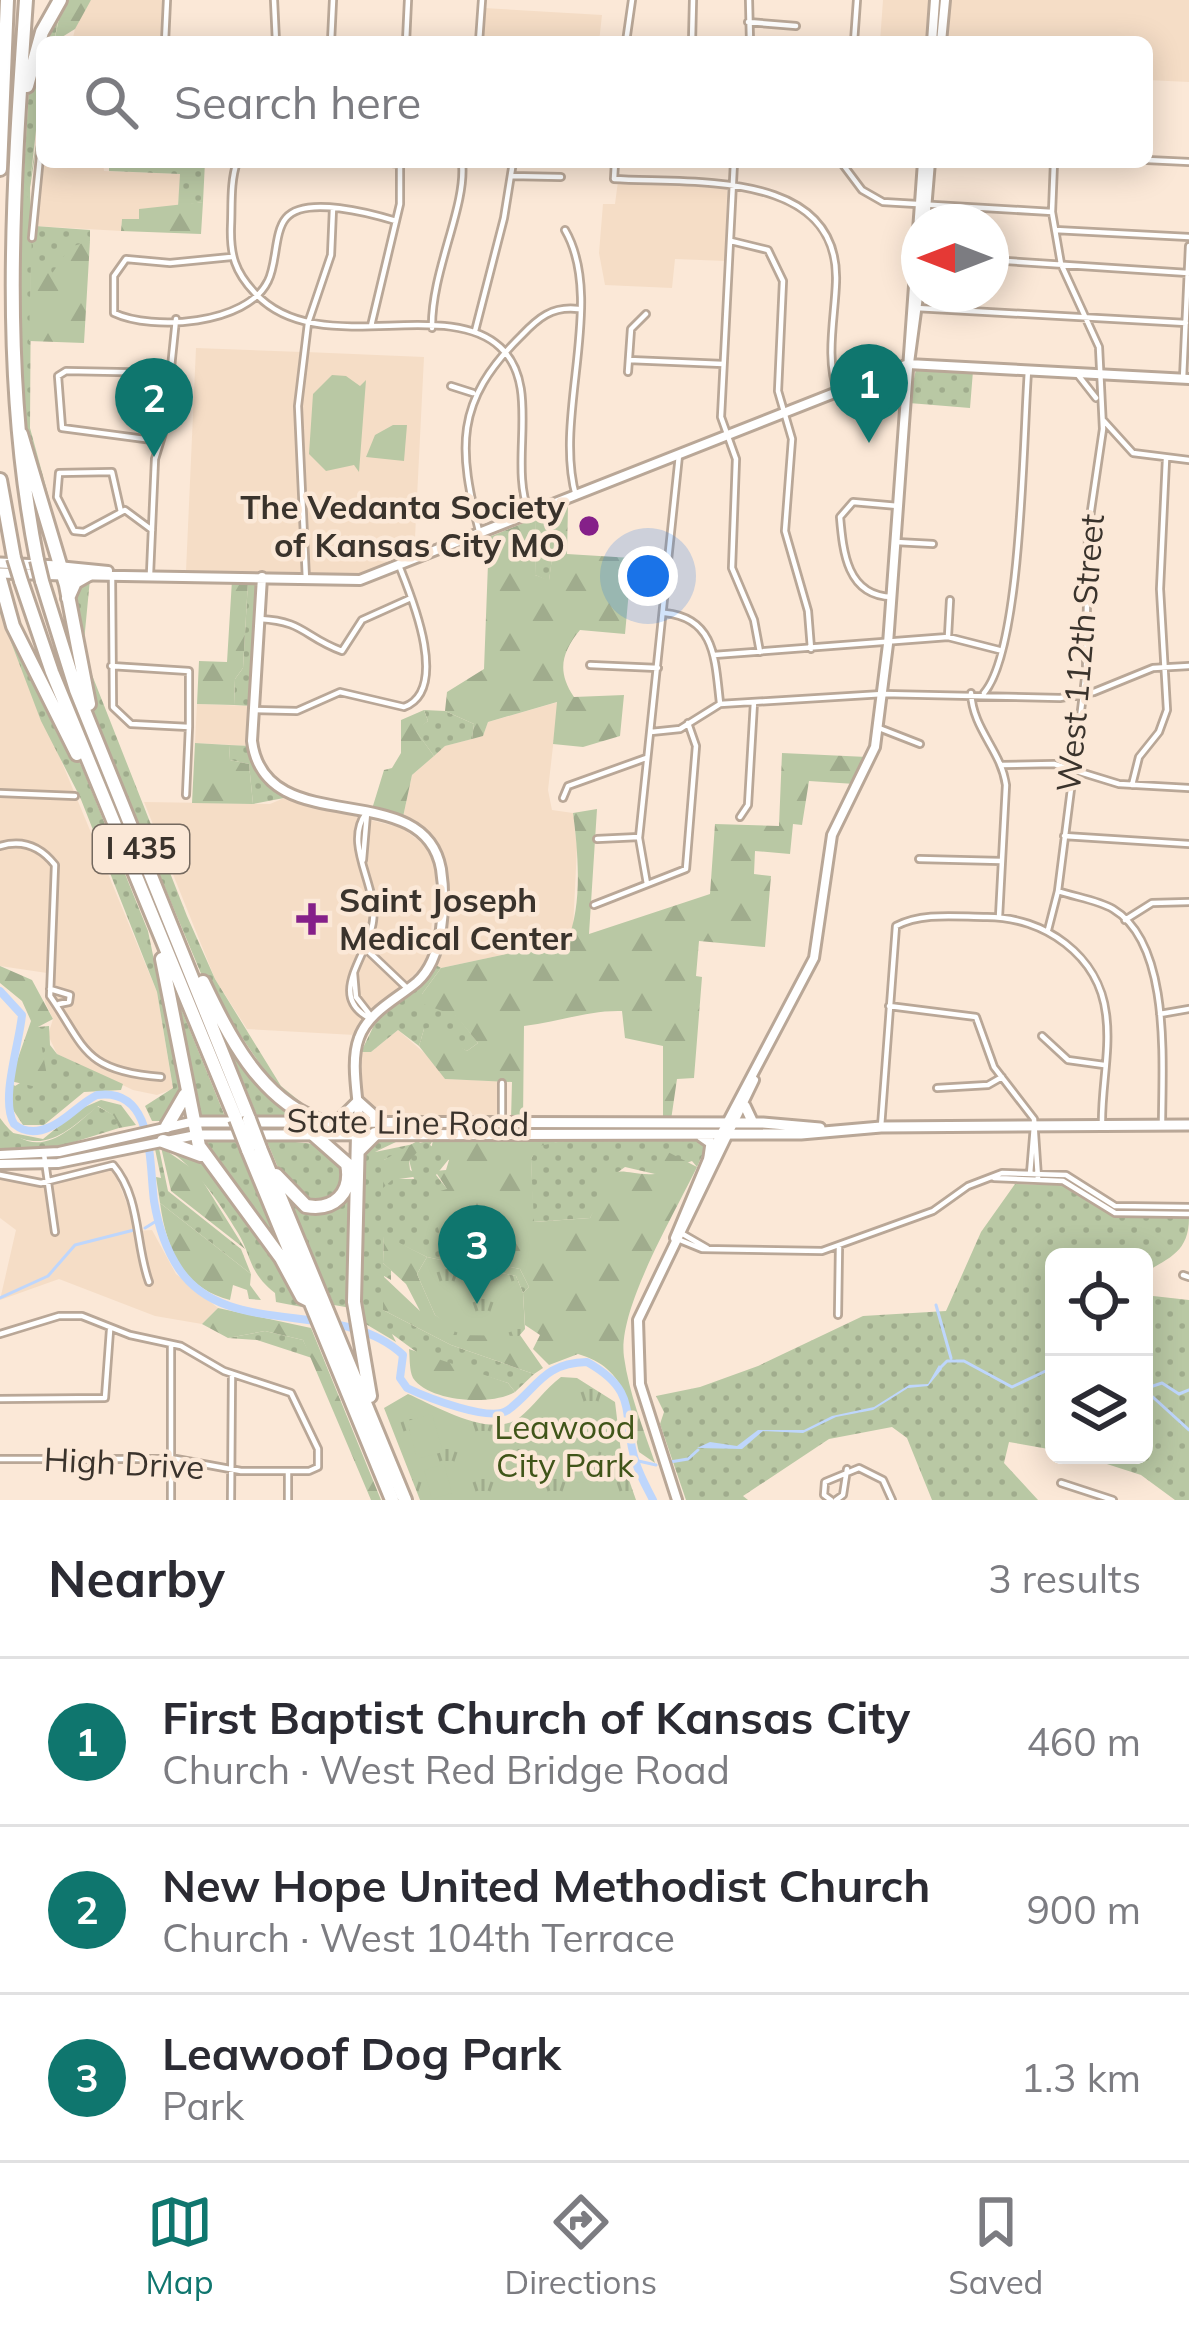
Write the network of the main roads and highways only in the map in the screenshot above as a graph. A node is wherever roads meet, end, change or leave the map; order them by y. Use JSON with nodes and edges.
{"nodes":[{"id":1,"x":8,"y":0,"type":"edge"},
{"id":2,"x":26,"y":0,"type":"edge"},
{"id":3,"x":59,"y":0,"type":"edge"},
{"id":4,"x":935,"y":0,"type":"edge"},
{"id":5,"x":945,"y":0,"type":"edge"},
{"id":6,"x":3,"y":32,"type":"edge"},
{"id":7,"x":41,"y":36,"type":"edge"},
{"id":8,"x":932,"y":36,"type":"edge"},
{"id":9,"x":942,"y":36,"type":"edge"},
{"id":10,"x":36,"y":51,"type":"edge"},
{"id":11,"x":19,"y":103,"type":"junction"},
{"id":12,"x":925,"y":168,"type":"edge"},
{"id":13,"x":0,"y":169,"type":"edge"},
{"id":14,"x":922,"y":204,"type":"edge"},
{"id":15,"x":914,"y":312,"type":"edge"},
{"id":16,"x":908,"y":364,"type":"junction"},
{"id":17,"x":1186,"y":379,"type":"edge"},
{"id":18,"x":10,"y":386,"type":"junction"},
{"id":19,"x":0,"y":480,"type":"edge"},
{"id":20,"x":53,"y":549,"type":"junction"},
{"id":21,"x":0,"y":563,"type":"edge"},
{"id":22,"x":61,"y":570,"type":"junction"},
{"id":23,"x":83,"y":571,"type":"junction"},
{"id":24,"x":262,"y":578,"type":"junction"},
{"id":25,"x":0,"y":582,"type":"edge"},
{"id":26,"x":68,"y":599,"type":"junction"},
{"id":27,"x":98,"y":746,"type":"junction"},
{"id":28,"x":97,"y":784,"type":"junction"},
{"id":29,"x":154,"y":921,"type":"junction"},
{"id":30,"x":183,"y":953,"type":"junction"},
{"id":31,"x":754,"y":1078,"type":"junction"},
{"id":32,"x":186,"y":1094,"type":"junction"},
{"id":33,"x":358,"y":1101,"type":"junction"},
{"id":34,"x":745,"y":1106,"type":"junction"},
{"id":35,"x":238,"y":1109,"type":"junction"},
{"id":36,"x":383,"y":1120,"type":"junction"},
{"id":37,"x":338,"y":1121,"type":"junction"},
{"id":38,"x":753,"y":1123,"type":"junction"},
{"id":39,"x":1189,"y":1125,"type":"edge"},
{"id":40,"x":315,"y":1127,"type":"junction"},
{"id":41,"x":194,"y":1128,"type":"junction"},
{"id":42,"x":358,"y":1128,"type":"junction"},
{"id":43,"x":503,"y":1128,"type":"junction"},
{"id":44,"x":729,"y":1129,"type":"junction"},
{"id":45,"x":820,"y":1129,"type":"junction"},
{"id":46,"x":163,"y":1131,"type":"junction"},
{"id":47,"x":375,"y":1134,"type":"junction"},
{"id":48,"x":696,"y":1134,"type":"junction"},
{"id":49,"x":254,"y":1149,"type":"junction"},
{"id":50,"x":358,"y":1151,"type":"junction"},
{"id":51,"x":204,"y":1157,"type":"junction"},
{"id":52,"x":709,"y":1157,"type":"junction"},
{"id":53,"x":0,"y":1159,"type":"edge"},
{"id":54,"x":44,"y":1159,"type":"junction"},
{"id":55,"x":270,"y":1172,"type":"junction"},
{"id":56,"x":677,"y":1234,"type":"junction"},
{"id":57,"x":316,"y":1303,"type":"junction"},
{"id":58,"x":336,"y":1348,"type":"junction"},
{"id":59,"x":373,"y":1420,"type":"junction"},
{"id":60,"x":392,"y":1500,"type":"edge"},
{"id":61,"x":405,"y":1500,"type":"edge"},
{"id":62,"x":677,"y":1500,"type":"edge"}],
"edges":[{"from":1,"to":6,"type":"highway"},
{"from":2,"to":11,"type":"highway","number":"I 435"},
{"from":3,"to":7,"type":"highway"},
{"from":4,"to":8,"type":"main road"},
{"from":5,"to":9,"type":"main road"},
{"from":6,"to":13,"type":"highway"},
{"from":10,"to":11,"type":"highway"},
{"from":11,"to":18,"type":"highway","number":"I 435"},
{"from":12,"to":14,"type":"main road"},
{"from":15,"to":16,"type":"main road"},
{"from":16,"to":17,"type":"main road"},
{"from":16,"to":24,"type":"main road"},
{"from":16,"to":31,"type":"main road"},
{"from":18,"to":20,"type":"highway"},
{"from":18,"to":27,"type":"highway","number":"I 435","bridge":true},
{"from":19,"to":28,"type":"highway","number":"I 435","bridge":true},
{"from":20,"to":22,"type":"highway"},
{"from":20,"to":23,"type":"main road"},
{"from":21,"to":22,"type":"main road"},
{"from":22,"to":23,"type":"main road"},
{"from":22,"to":25,"type":"main road"},
{"from":22,"to":26,"type":"highway"},
{"from":23,"to":24,"type":"main road"},
{"from":23,"to":26,"type":"highway"},
{"from":24,"to":33,"type":"main road"},
{"from":25,"to":28,"type":"highway"},
{"from":26,"to":27,"type":"highway"},
{"from":27,"to":30,"type":"highway","number":"I 435"},
{"from":28,"to":29,"type":"highway","number":"I 435"},
{"from":29,"to":32,"type":"highway"},
{"from":29,"to":35,"type":"highway","number":"I 435"},
{"from":30,"to":35,"type":"highway","number":"I 435"},
{"from":30,"to":40,"type":"highway"},
{"from":31,"to":34,"type":"main road"},
{"from":31,"to":44,"type":"main road"},
{"from":32,"to":41,"type":"highway"},
{"from":32,"to":46,"type":"highway"},
{"from":33,"to":36,"type":"main road"},
{"from":33,"to":37,"type":"main road"},
{"from":33,"to":42,"type":"main road"},
{"from":34,"to":38,"type":"main road"},
{"from":34,"to":44,"type":"main road"},
{"from":35,"to":49,"type":"highway","number":"I 435","bridge":true},
{"from":36,"to":42,"type":"main road","name":"State Line Road"},
{"from":36,"to":43,"type":"main road","name":"State Line Road"},
{"from":37,"to":40,"type":"main road","name":"State Line Road"},
{"from":37,"to":42,"type":"main road","name":"State Line Road"},
{"from":38,"to":44,"type":"main road","name":"State Line Road"},
{"from":38,"to":45,"type":"main road","name":"State Line Road"},
{"from":39,"to":45,"type":"main road","name":"State Line Road"},
{"from":40,"to":41,"type":"main road","name":"State Line Road"},
{"from":40,"to":42,"type":"main road","name":"State Line Road"},
{"from":40,"to":55,"type":"highway"},
{"from":41,"to":46,"type":"main road","name":"State Line Road"},
{"from":41,"to":46,"type":"main road","name":"State Line Road"},
{"from":41,"to":51,"type":"highway"},
{"from":42,"to":47,"type":"main road","name":"State Line Road"},
{"from":42,"to":50,"type":"highway"},
{"from":43,"to":44,"type":"main road","name":"State Line Road"},
{"from":43,"to":47,"type":"main road","name":"State Line Road"},
{"from":43,"to":48,"type":"main road","name":"State Line Road"},
{"from":44,"to":45,"type":"main road","name":"State Line Road"},
{"from":44,"to":48,"type":"main road","name":"State Line Road"},
{"from":44,"to":52,"type":"main road"},
{"from":44,"to":56,"type":"main road"},
{"from":46,"to":51,"type":"highway"},
{"from":46,"to":54,"type":"main road","name":"State Line Road"},
{"from":46,"to":54,"type":"main road","name":"State Line Road"},
{"from":47,"to":50,"type":"highway"},
{"from":48,"to":52,"type":"main road"},
{"from":49,"to":55,"type":"highway","number":"I 435"},
{"from":49,"to":57,"type":"highway","number":"I 435"},
{"from":50,"to":59,"type":"highway"},
{"from":51,"to":57,"type":"highway"},
{"from":52,"to":56,"type":"main road"},
{"from":53,"to":54,"type":"main road","name":"State Line Road"},
{"from":55,"to":57,"type":"highway","number":"I 435"},
{"from":56,"to":62,"type":"main road"},
{"from":57,"to":58,"type":"highway","number":"I 435"},
{"from":58,"to":59,"type":"highway","number":"I 435"},
{"from":58,"to":60,"type":"highway","number":"I 435"},
{"from":59,"to":61,"type":"highway","number":"I 435"}]}
